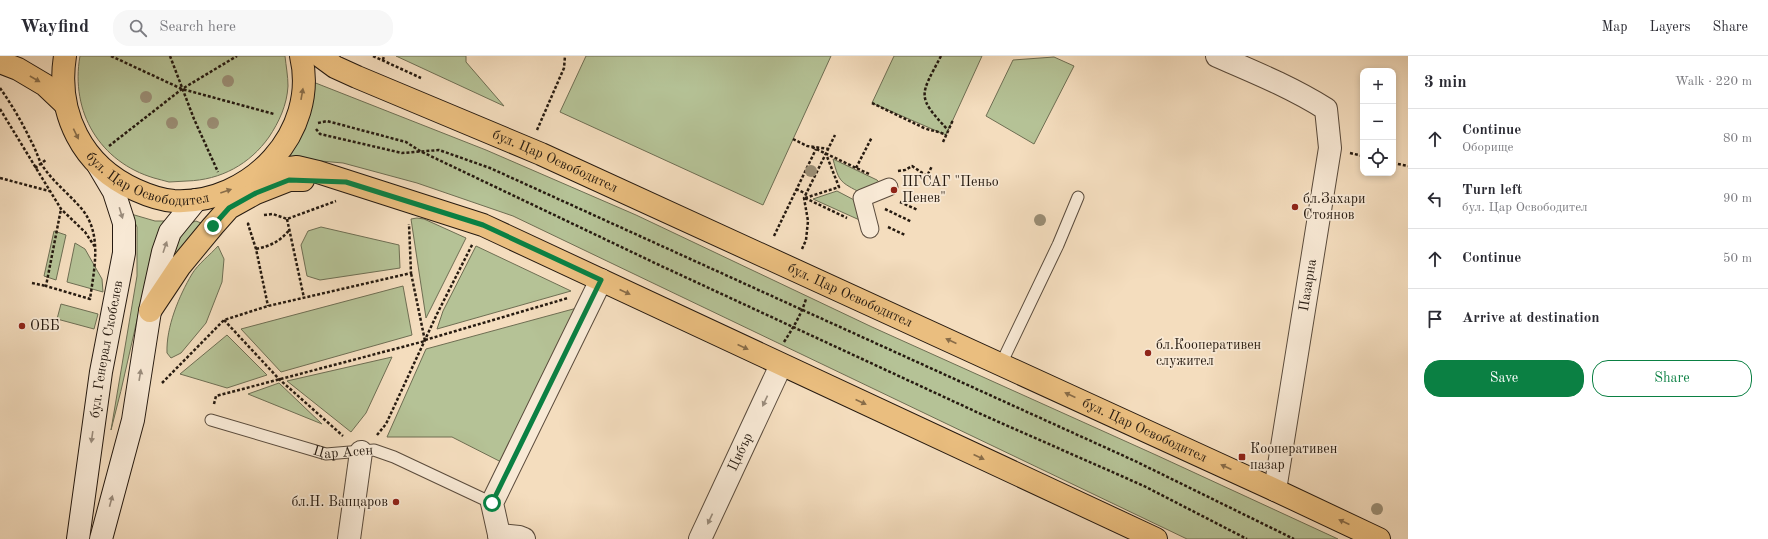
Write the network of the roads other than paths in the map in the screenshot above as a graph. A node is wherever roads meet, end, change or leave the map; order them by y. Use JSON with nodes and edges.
{"nodes":[{"id":1,"x":65,"y":56,"type":"edge"},
{"id":2,"x":301,"y":56,"type":"edge"},
{"id":3,"x":320,"y":56,"type":"edge"},
{"id":4,"x":1217,"y":56,"type":"edge"},
{"id":5,"x":0,"y":62,"type":"edge"},
{"id":6,"x":64,"y":103,"type":"junction"},
{"id":7,"x":102,"y":157,"type":"junction"},
{"id":8,"x":260,"y":172,"type":"junction"},
{"id":9,"x":346,"y":182,"type":"junction"},
{"id":10,"x":889,"y":188,"type":"road end"},
{"id":11,"x":1078,"y":197,"type":"dead end"},
{"id":12,"x":196,"y":200,"type":"junction"},
{"id":13,"x":870,"y":229,"type":"road end"},
{"id":14,"x":601,"y":280,"type":"junction"},
{"id":15,"x":150,"y":311,"type":"junction"},
{"id":16,"x":776,"y":363,"type":"junction"},
{"id":17,"x":1002,"y":364,"type":"junction"},
{"id":18,"x":211,"y":420,"type":"road end"},
{"id":19,"x":361,"y":452,"type":"junction"},
{"id":20,"x":1275,"y":490,"type":"junction"},
{"id":21,"x":492,"y":503,"type":"junction"},
{"id":22,"x":1126,"y":533,"type":"edge"},
{"id":23,"x":499,"y":537,"type":"edge"},
{"id":24,"x":78,"y":539,"type":"edge"},
{"id":25,"x":102,"y":539,"type":"edge"},
{"id":26,"x":349,"y":539,"type":"edge"},
{"id":27,"x":524,"y":539,"type":"edge"},
{"id":28,"x":700,"y":539,"type":"edge"},
{"id":29,"x":1156,"y":539,"type":"edge"},
{"id":30,"x":1379,"y":539,"type":"edge"}],
"edges":[{"from":1,"to":6,"type":"main road","name":"бул. Цар Освободител"},
{"from":8,"to":2,"type":"main road","name":"бул. Цар Освободител","one_way":true},
{"from":17,"to":3,"type":"main road","name":"бул. Цар Освободител","one_way":true},
{"from":4,"to":20,"type":"street","name":"Пазарна"},
{"from":5,"to":6,"type":"main road","name":"бул. Цар Освободител","one_way":true},
{"from":6,"to":7,"type":"main road","name":"бул. Цар Освободител","one_way":true},
{"from":7,"to":12,"type":"main road","name":"бул. Цар Освободител"},
{"from":7,"to":24,"type":"street","name":"бул. Генерал Скобелев","one_way":true},
{"from":8,"to":9,"type":"main road","name":"бул. Цар Освободител"},
{"from":12,"to":8,"type":"main road","name":"бул. Цар Освободител","one_way":true},
{"from":9,"to":14,"type":"main road","name":"бул. Цар Освободител"},
{"from":9,"to":15,"type":"main road"},
{"from":10,"to":13,"type":"street"},
{"from":11,"to":17,"type":"lane"},
{"from":15,"to":12,"type":"street","one_way":true},
{"from":14,"to":16,"type":"main road","name":"бул. Цар Освободител","one_way":true},
{"from":14,"to":21,"type":"street"},
{"from":25,"to":15,"type":"street","one_way":true},
{"from":16,"to":22,"type":"main road","name":"бул. Цар Освободител","one_way":true},
{"from":16,"to":28,"type":"street","name":"Цибър","one_way":true},
{"from":20,"to":17,"type":"main road","name":"бул. Цар Освободител","one_way":true},
{"from":18,"to":19,"type":"lane","name":"Цар Асен"},
{"from":19,"to":21,"type":"lane","name":"Цар Асен"},
{"from":19,"to":26,"type":"street"},
{"from":30,"to":20,"type":"main road","name":"бул. Цар Освободител","one_way":true},
{"from":21,"to":23,"type":"street"},
{"from":22,"to":29,"type":"main road","name":"бул. Цар Освободител"},
{"from":23,"to":27,"type":"street"}]}
